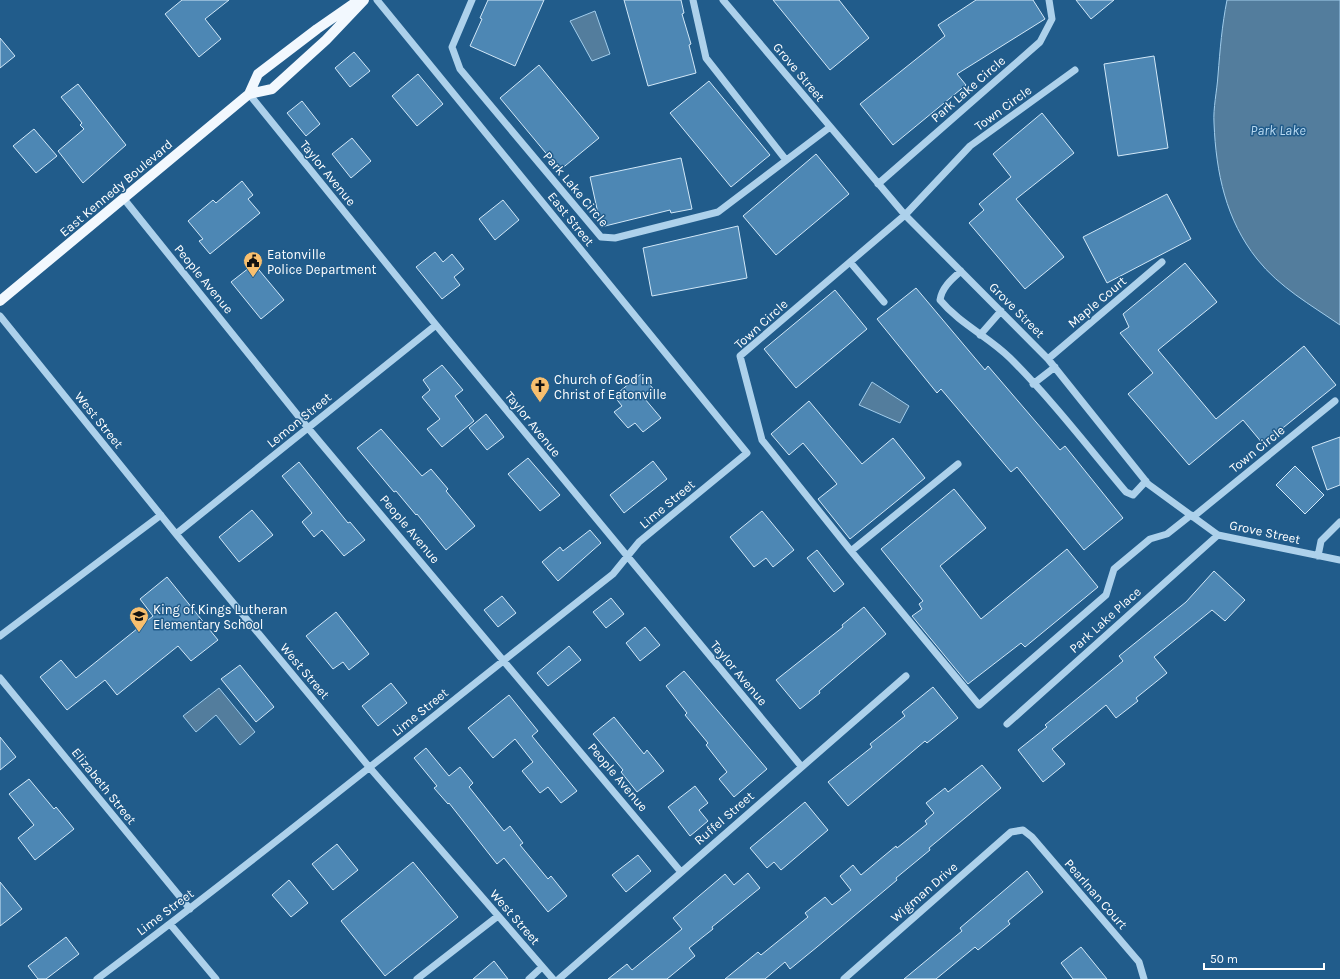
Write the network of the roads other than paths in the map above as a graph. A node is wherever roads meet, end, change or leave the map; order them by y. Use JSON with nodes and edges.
{"nodes":[{"id":1,"x":360,"y":0,"type":"edge"},
{"id":2,"x":364,"y":0,"type":"edge"},
{"id":3,"x":377,"y":0,"type":"edge"},
{"id":4,"x":472,"y":0,"type":"edge"},
{"id":5,"x":693,"y":0,"type":"edge"},
{"id":6,"x":724,"y":0,"type":"edge"},
{"id":7,"x":1049,"y":0,"type":"edge"},
{"id":8,"x":1075,"y":70,"type":"dead end"},
{"id":9,"x":249,"y":94,"type":"junction"},
{"id":10,"x":830,"y":127,"type":"junction"},
{"id":11,"x":786,"y":160,"type":"junction"},
{"id":12,"x":878,"y":184,"type":"junction"},
{"id":13,"x":124,"y":199,"type":"junction"},
{"id":14,"x":905,"y":215,"type":"junction"},
{"id":15,"x":850,"y":262,"type":"junction"},
{"id":16,"x":1162,"y":262,"type":"dead end"},
{"id":17,"x":961,"y":271,"type":"junction"},
{"id":18,"x":0,"y":301,"type":"edge"},
{"id":19,"x":884,"y":302,"type":"dead end"},
{"id":20,"x":1001,"y":311,"type":"junction"},
{"id":21,"x":0,"y":316,"type":"edge"},
{"id":22,"x":436,"y":325,"type":"junction"},
{"id":23,"x":980,"y":335,"type":"junction"},
{"id":24,"x":1048,"y":359,"type":"junction"},
{"id":25,"x":1055,"y":367,"type":"junction"},
{"id":26,"x":1034,"y":384,"type":"junction"},
{"id":27,"x":1336,"y":401,"type":"dead end"},
{"id":28,"x":308,"y":428,"type":"junction"},
{"id":29,"x":748,"y":453,"type":"joint"},
{"id":30,"x":958,"y":464,"type":"dead end"},
{"id":31,"x":1146,"y":481,"type":"junction"},
{"id":32,"x":161,"y":515,"type":"junction"},
{"id":33,"x":1192,"y":516,"type":"junction"},
{"id":34,"x":1340,"y":522,"type":"edge"},
{"id":35,"x":176,"y":534,"type":"junction"},
{"id":36,"x":1218,"y":534,"type":"junction"},
{"id":37,"x":851,"y":551,"type":"junction"},
{"id":38,"x":1318,"y":556,"type":"junction"},
{"id":39,"x":628,"y":558,"type":"junction"},
{"id":40,"x":1340,"y":560,"type":"edge"},
{"id":41,"x":0,"y":636,"type":"edge"},
{"id":42,"x":504,"y":659,"type":"junction"},
{"id":43,"x":906,"y":676,"type":"dead end"},
{"id":44,"x":0,"y":678,"type":"edge"},
{"id":45,"x":1008,"y":724,"type":"dead end"},
{"id":46,"x":801,"y":766,"type":"junction"},
{"id":47,"x":370,"y":768,"type":"junction"},
{"id":48,"x":1022,"y":830,"type":"joint"},
{"id":49,"x":681,"y":872,"type":"junction"},
{"id":50,"x":190,"y":909,"type":"junction"},
{"id":51,"x":498,"y":916,"type":"junction"},
{"id":52,"x":170,"y":924,"type":"junction"},
{"id":53,"x":542,"y":967,"type":"junction"},
{"id":54,"x":97,"y":979,"type":"edge"},
{"id":55,"x":216,"y":979,"type":"edge"},
{"id":56,"x":417,"y":979,"type":"edge"},
{"id":57,"x":528,"y":979,"type":"edge"},
{"id":58,"x":553,"y":979,"type":"edge"},
{"id":59,"x":559,"y":979,"type":"edge"},
{"id":60,"x":844,"y":979,"type":"edge"},
{"id":61,"x":1144,"y":979,"type":"edge"}],
"edges":[{"from":1,"to":9,"type":"main road","name":"East Kennedy Boulevard"},
{"from":2,"to":9,"type":"main road","name":"East Kennedy Boulevard"},
{"from":3,"to":29,"type":"street","name":"East Street"},
{"from":4,"to":11,"type":"street","name":"Park Lake Circle"},
{"from":5,"to":11,"type":"street"},
{"from":6,"to":10,"type":"street","name":"Grove Street"},
{"from":7,"to":12,"type":"street","name":"Park Lake Circle"},
{"from":8,"to":14,"type":"street","name":"Town Circle"},
{"from":9,"to":13,"type":"main road","name":"East Kennedy Boulevard"},
{"from":9,"to":22,"type":"street","name":"Taylor Avenue"},
{"from":10,"to":11,"type":"street","name":"Park Lake Circle"},
{"from":10,"to":12,"type":"street","name":"Grove Street"},
{"from":12,"to":14,"type":"street","name":"Grove Street"},
{"from":13,"to":18,"type":"main road","name":"East Kennedy Boulevard"},
{"from":13,"to":28,"type":"street","name":"People Avenue"},
{"from":14,"to":15,"type":"street","name":"Town Circle"},
{"from":14,"to":17,"type":"street","name":"Grove Street"},
{"from":15,"to":19,"type":"street"},
{"from":15,"to":37,"type":"street","name":"Town Circle"},
{"from":16,"to":24,"type":"street","name":"Maple Court"},
{"from":17,"to":20,"type":"street","name":"Grove Street"},
{"from":17,"to":23,"type":"street"},
{"from":20,"to":23,"type":"street"},
{"from":20,"to":24,"type":"street","name":"Grove Street"},
{"from":21,"to":32,"type":"street","name":"West Street"},
{"from":22,"to":28,"type":"street","name":"Lemon Street"},
{"from":22,"to":39,"type":"street","name":"Taylor Avenue"},
{"from":23,"to":26,"type":"street"},
{"from":24,"to":25,"type":"street","name":"Grove Street"},
{"from":25,"to":26,"type":"street"},
{"from":25,"to":31,"type":"street","name":"Grove Street"},
{"from":26,"to":31,"type":"street"},
{"from":27,"to":33,"type":"street","name":"Town Circle"},
{"from":28,"to":35,"type":"street","name":"Lemon Street"},
{"from":28,"to":42,"type":"street","name":"People Avenue"},
{"from":29,"to":39,"type":"street","name":"Lime Street"},
{"from":30,"to":37,"type":"street"},
{"from":31,"to":33,"type":"street","name":"Grove Street"},
{"from":32,"to":35,"type":"street","name":"West Street"},
{"from":32,"to":41,"type":"street"},
{"from":33,"to":36,"type":"street","name":"Grove Street"},
{"from":33,"to":37,"type":"street","name":"Town Circle"},
{"from":34,"to":38,"type":"street"},
{"from":35,"to":47,"type":"street","name":"West Street"},
{"from":36,"to":38,"type":"street","name":"Grove Street"},
{"from":36,"to":45,"type":"street","name":"Park Lake Place"},
{"from":38,"to":40,"type":"street","name":"Grove Street"},
{"from":39,"to":42,"type":"street","name":"Lime Street"},
{"from":39,"to":46,"type":"street","name":"Taylor Avenue"},
{"from":42,"to":47,"type":"street","name":"Lime Street"},
{"from":42,"to":49,"type":"street","name":"People Avenue"},
{"from":43,"to":46,"type":"street","name":"Ruffel Street"},
{"from":44,"to":50,"type":"street","name":"Elizabeth Street"},
{"from":46,"to":49,"type":"street","name":"Ruffel Street"},
{"from":47,"to":50,"type":"street","name":"Lime Street"},
{"from":47,"to":51,"type":"street","name":"West Street"},
{"from":48,"to":60,"type":"street","name":"Wigman Drive"},
{"from":48,"to":61,"type":"street","name":"Pearlnan Court"},
{"from":49,"to":59,"type":"street","name":"Ruffel Street"},
{"from":50,"to":52,"type":"street","name":"Lime Street"},
{"from":51,"to":53,"type":"street","name":"West Street"},
{"from":51,"to":56,"type":"street"},
{"from":52,"to":54,"type":"street","name":"Lime Street"},
{"from":52,"to":55,"type":"street"},
{"from":53,"to":57,"type":"street"},
{"from":53,"to":58,"type":"street","name":"West Street"}]}
